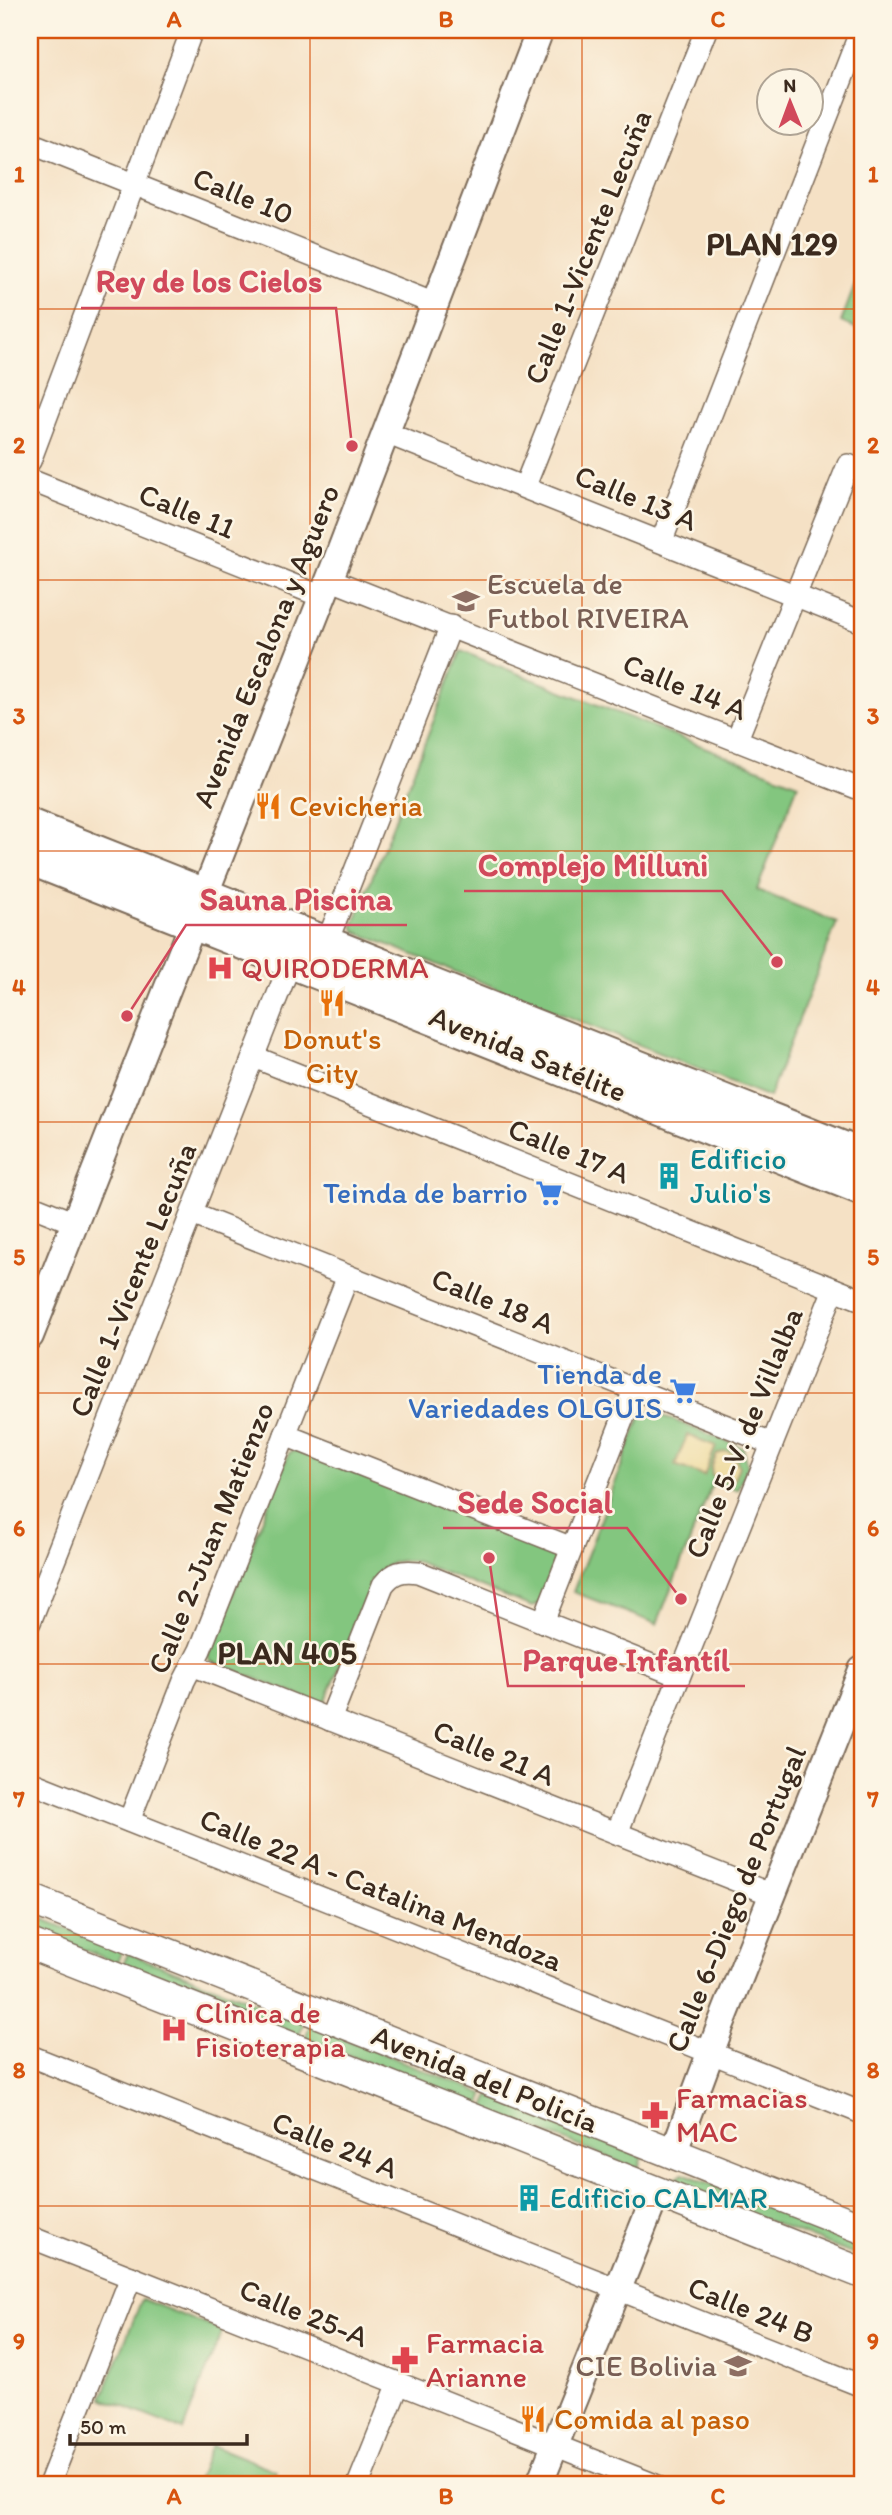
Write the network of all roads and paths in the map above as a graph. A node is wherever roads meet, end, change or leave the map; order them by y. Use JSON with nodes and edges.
{"nodes":[{"id":1,"x":192,"y":30,"type":"edge"},
{"id":2,"x":540,"y":30,"type":"edge"},
{"id":3,"x":706,"y":30,"type":"edge"},
{"id":4,"x":861,"y":30,"type":"edge"},
{"id":5,"x":30,"y":143,"type":"edge"},
{"id":6,"x":134,"y":184,"type":"junction"},
{"id":7,"x":435,"y":304,"type":"junction"},
{"id":8,"x":386,"y":433,"type":"junction"},
{"id":9,"x":30,"y":461,"type":"edge"},
{"id":10,"x":855,"y":468,"type":"edge"},
{"id":11,"x":30,"y":480,"type":"edge"},
{"id":12,"x":525,"y":486,"type":"junction"},
{"id":13,"x":662,"y":540,"type":"junction"},
{"id":14,"x":326,"y":588,"type":"junction"},
{"id":15,"x":795,"y":594,"type":"junction"},
{"id":16,"x":862,"y":622,"type":"edge"},
{"id":17,"x":451,"y":626,"type":"junction"},
{"id":18,"x":737,"y":739,"type":"junction"},
{"id":19,"x":862,"y":789,"type":"edge"},
{"id":20,"x":30,"y":826,"type":"edge"},
{"id":21,"x":30,"y":858,"type":"edge"},
{"id":22,"x":199,"y":908,"type":"junction"},
{"id":23,"x":307,"y":945,"type":"junction"},
{"id":24,"x":254,"y":1057,"type":"junction"},
{"id":25,"x":685,"y":1101,"type":"junction"},
{"id":26,"x":862,"y":1156,"type":"edge"},
{"id":27,"x":862,"y":1188,"type":"edge"},
{"id":28,"x":30,"y":1205,"type":"edge"},
{"id":29,"x":192,"y":1214,"type":"junction"},
{"id":30,"x":75,"y":1223,"type":"junction"},
{"id":31,"x":348,"y":1276,"type":"junction"},
{"id":32,"x":834,"y":1289,"type":"junction"},
{"id":33,"x":862,"y":1300,"type":"edge"},
{"id":34,"x":30,"y":1336,"type":"edge"},
{"id":35,"x":634,"y":1390,"type":"junction"},
{"id":36,"x":285,"y":1435,"type":"junction"},
{"id":37,"x":772,"y":1444,"type":"junction"},
{"id":38,"x":572,"y":1548,"type":"junction"},
{"id":39,"x":30,"y":1622,"type":"edge"},
{"id":40,"x":543,"y":1622,"type":"junction"},
{"id":41,"x":192,"y":1665,"type":"junction"},
{"id":42,"x":862,"y":1670,"type":"edge"},
{"id":43,"x":679,"y":1676,"type":"junction"},
{"id":44,"x":330,"y":1720,"type":"junction"},
{"id":45,"x":30,"y":1782,"type":"edge"},
{"id":46,"x":129,"y":1821,"type":"junction"},
{"id":47,"x":617,"y":1833,"type":"junction"},
{"id":48,"x":773,"y":1895,"type":"junction"},
{"id":49,"x":30,"y":1899,"type":"edge"},
{"id":50,"x":30,"y":1944,"type":"edge"},
{"id":51,"x":711,"y":2053,"type":"junction"},
{"id":52,"x":30,"y":2056,"type":"edge"},
{"id":53,"x":862,"y":2113,"type":"edge"},
{"id":54,"x":673,"y":2154,"type":"junction"},
{"id":55,"x":657,"y":2192,"type":"junction"},
{"id":56,"x":862,"y":2228,"type":"edge"},
{"id":57,"x":30,"y":2237,"type":"edge"},
{"id":58,"x":862,"y":2273,"type":"edge"},
{"id":59,"x":131,"y":2277,"type":"junction"},
{"id":60,"x":618,"y":2290,"type":"junction"},
{"id":61,"x":399,"y":2383,"type":"junction"},
{"id":62,"x":862,"y":2386,"type":"edge"},
{"id":63,"x":555,"y":2445,"type":"junction"},
{"id":64,"x":49,"y":2485,"type":"edge"},
{"id":65,"x":358,"y":2485,"type":"edge"},
{"id":66,"x":539,"y":2485,"type":"edge"},
{"id":67,"x":655,"y":2485,"type":"edge"}],
"edges":[{"from":1,"to":6,"type":"street"},
{"from":2,"to":7,"type":"street","name":"Avenida Escalona y Aguero"},
{"from":3,"to":12,"type":"street","name":"Calle 1-Vicente Lecuña"},
{"from":4,"to":13,"type":"street"},
{"from":5,"to":6,"type":"street","name":"Calle 10"},
{"from":6,"to":7,"type":"street","name":"Calle 10"},
{"from":6,"to":9,"type":"street"},
{"from":7,"to":8,"type":"street","name":"Avenida Escalona y Aguero"},
{"from":8,"to":12,"type":"street","name":"Calle 13 A"},
{"from":8,"to":14,"type":"street","name":"Avenida Escalona y Aguero"},
{"from":10,"to":15,"type":"street"},
{"from":11,"to":14,"type":"street","name":"Calle 11"},
{"from":12,"to":13,"type":"street","name":"Calle 13 A"},
{"from":13,"to":15,"type":"street","name":"Calle 13 A"},
{"from":14,"to":17,"type":"street","name":"Calle 14 A"},
{"from":14,"to":22,"type":"street","name":"Avenida Escalona y Aguero"},
{"from":15,"to":16,"type":"street","name":"Calle 13 A"},
{"from":15,"to":18,"type":"street"},
{"from":17,"to":18,"type":"street","name":"Calle 14 A"},
{"from":17,"to":23,"type":"street","name":"Calle 1-Vicente Lecuña"},
{"from":18,"to":19,"type":"street","name":"Calle 14 A"},
{"from":20,"to":22,"type":"main road"},
{"from":21,"to":22,"type":"main road"},
{"from":22,"to":23,"type":"main road","name":"Avenida Satélite"},
{"from":22,"to":30,"type":"street","name":"Avenida Escalona y Aguero"},
{"from":23,"to":24,"type":"street","name":"Calle 1-Vicente Lecuña"},
{"from":23,"to":25,"type":"main road","name":"Avenida Satélite"},
{"from":24,"to":29,"type":"street","name":"Calle 1-Vicente Lecuña"},
{"from":24,"to":32,"type":"street","name":"Calle 17 A"},
{"from":25,"to":26,"type":"main road","name":"Avenida Satélite"},
{"from":25,"to":27,"type":"main road","name":"Avenida Satélite"},
{"from":28,"to":30,"type":"street"},
{"from":29,"to":31,"type":"street","name":"Calle 18 A"},
{"from":29,"to":39,"type":"street","name":"Calle 1-Vicente Lecuña"},
{"from":30,"to":34,"type":"street","name":"Avenida Escalona y Aguero"},
{"from":31,"to":35,"type":"street","name":"Calle 18 A"},
{"from":31,"to":36,"type":"street","name":"Calle 2-Juan Matienzo"},
{"from":32,"to":33,"type":"street","name":"Calle 17 A"},
{"from":32,"to":37,"type":"street","name":"Calle 5-V. de Villalba"},
{"from":35,"to":37,"type":"street","name":"Calle 18 A"},
{"from":35,"to":38,"type":"street"},
{"from":36,"to":38,"type":"street"},
{"from":36,"to":41,"type":"street","name":"Calle 2-Juan Matienzo"},
{"from":37,"to":43,"type":"street","name":"Calle 5-V. de Villalba"},
{"from":38,"to":40,"type":"street"},
{"from":40,"to":43,"type":"street"},
{"from":40,"to":44,"type":"street"},
{"from":41,"to":44,"type":"street","name":"Calle 21 A"},
{"from":41,"to":46,"type":"street","name":"Calle 2-Juan Matienzo"},
{"from":42,"to":48,"type":"street","name":"Calle 6-Diego de Portugal"},
{"from":43,"to":47,"type":"street","name":"Calle 5-V. de Villalba"},
{"from":44,"to":47,"type":"street","name":"Calle 21 A"},
{"from":45,"to":46,"type":"street","name":"Calle 22 A - Catalina Mendoza"},
{"from":46,"to":51,"type":"street","name":"Calle 22 A - Catalina Mendoza"},
{"from":47,"to":48,"type":"street","name":"Calle 21 A"},
{"from":48,"to":51,"type":"street","name":"Calle 6-Diego de Portugal"},
{"from":49,"to":54,"type":"main road","name":"Avenida del Policía"},
{"from":50,"to":55,"type":"main road","name":"Avenida del Policía"},
{"from":51,"to":53,"type":"street","name":"Calle 22 A - Catalina Mendoza"},
{"from":51,"to":54,"type":"street","name":"Calle 6-Diego de Portugal"},
{"from":52,"to":60,"type":"street","name":"Calle 24 A"},
{"from":54,"to":55,"type":"main road"},
{"from":54,"to":56,"type":"main road","name":"Avenida del Policía"},
{"from":55,"to":58,"type":"main road","name":"Avenida del Policía"},
{"from":55,"to":60,"type":"street"},
{"from":57,"to":59,"type":"street","name":"Calle 25-A"},
{"from":59,"to":61,"type":"street","name":"Calle 25-A"},
{"from":59,"to":64,"type":"street"},
{"from":60,"to":62,"type":"street","name":"Calle 24 B"},
{"from":60,"to":63,"type":"street"},
{"from":61,"to":63,"type":"street","name":"Calle 25-A"},
{"from":61,"to":65,"type":"street"},
{"from":63,"to":66,"type":"street"},
{"from":63,"to":67,"type":"street","name":"Calle 25-A"}]}
